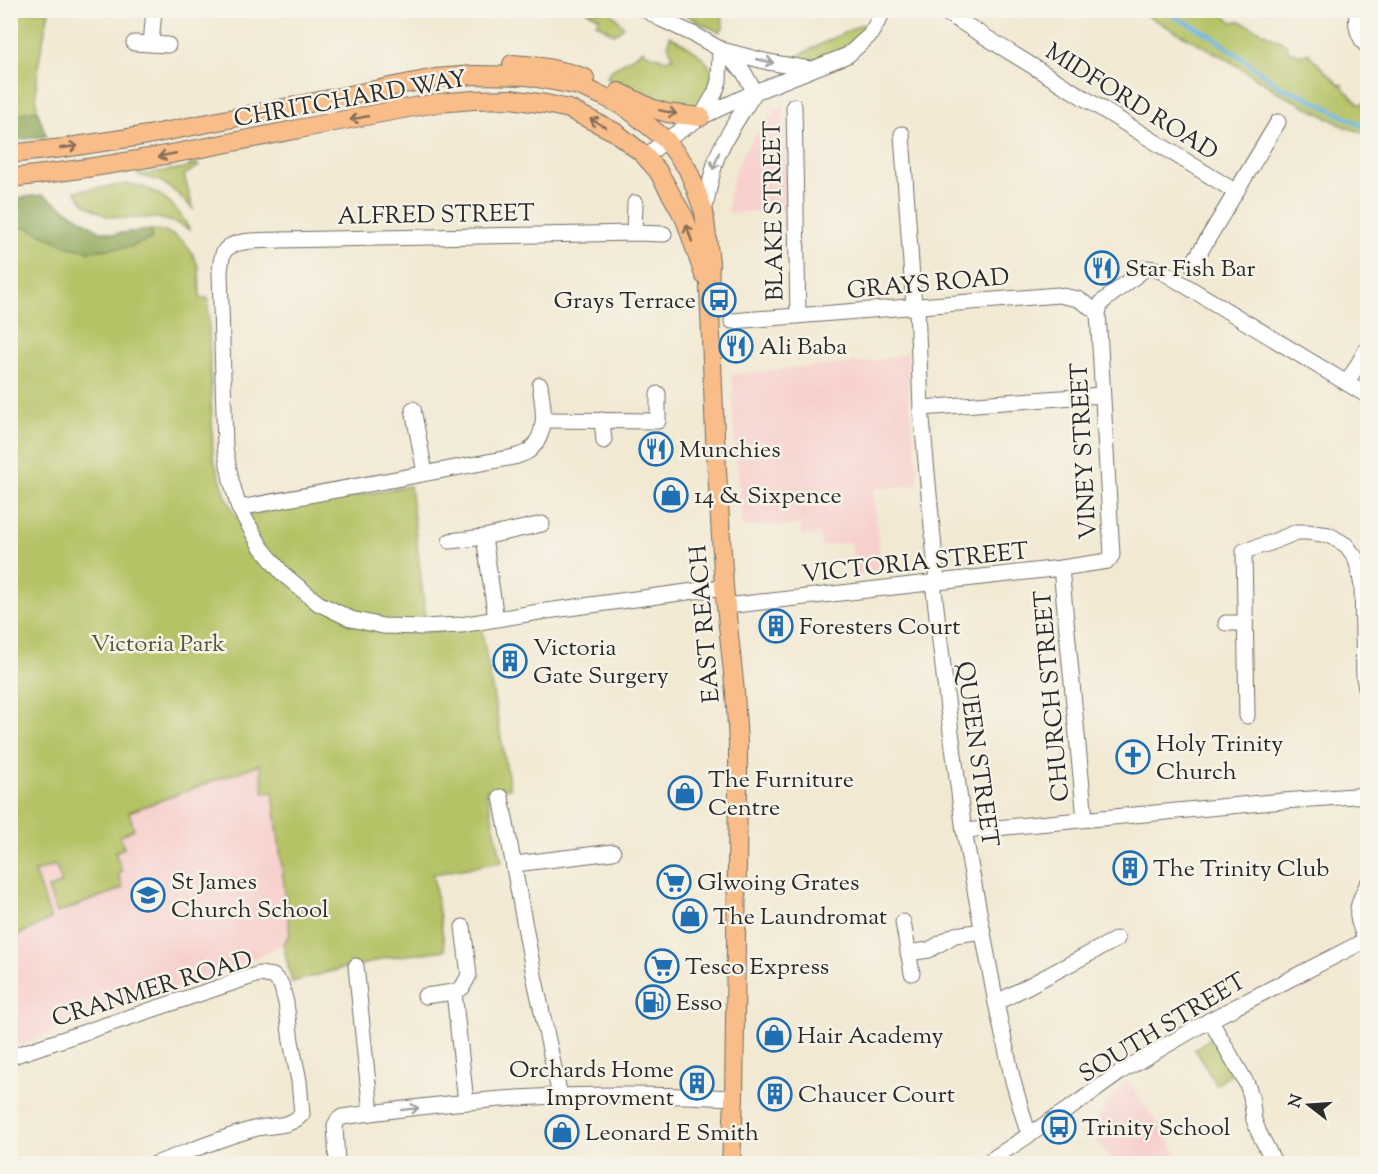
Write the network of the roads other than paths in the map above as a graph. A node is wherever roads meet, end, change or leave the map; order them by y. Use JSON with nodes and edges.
{"nodes":[{"id":1,"x":154,"y":10,"type":"edge"},
{"id":2,"x":646,"y":10,"type":"edge"},
{"id":3,"x":884,"y":10,"type":"edge"},
{"id":4,"x":942,"y":10,"type":"edge"},
{"id":5,"x":1358,"y":10,"type":"edge"},
{"id":6,"x":134,"y":43,"type":"dead end"},
{"id":7,"x":151,"y":44,"type":"junction"},
{"id":8,"x":168,"y":45,"type":"dead end"},
{"id":9,"x":1368,"y":46,"type":"edge"},
{"id":10,"x":720,"y":49,"type":"junction"},
{"id":11,"x":812,"y":69,"type":"junction"},
{"id":12,"x":473,"y":75,"type":"junction"},
{"id":13,"x":755,"y":92,"type":"junction"},
{"id":14,"x":794,"y":106,"type":"dead end"},
{"id":15,"x":701,"y":117,"type":"junction"},
{"id":16,"x":1278,"y":122,"type":"dead end"},
{"id":17,"x":902,"y":134,"type":"dead end"},
{"id":18,"x":666,"y":140,"type":"junction"},
{"id":19,"x":10,"y":154,"type":"edge"},
{"id":20,"x":645,"y":157,"type":"junction"},
{"id":21,"x":10,"y":178,"type":"edge"},
{"id":22,"x":1236,"y":192,"type":"junction"},
{"id":23,"x":635,"y":203,"type":"dead end"},
{"id":24,"x":704,"y":212,"type":"junction"},
{"id":25,"x":634,"y":233,"type":"junction"},
{"id":26,"x":664,"y":234,"type":"dead end"},
{"id":27,"x":1192,"y":265,"type":"dead end"},
{"id":28,"x":709,"y":288,"type":"junction"},
{"id":29,"x":916,"y":307,"type":"junction"},
{"id":30,"x":1098,"y":312,"type":"junction"},
{"id":31,"x":798,"y":316,"type":"junction"},
{"id":32,"x":732,"y":321,"type":"dead end"},
{"id":33,"x":1368,"y":347,"type":"edge"},
{"id":34,"x":1347,"y":383,"type":"junction"},
{"id":35,"x":540,"y":385,"type":"dead end"},
{"id":36,"x":658,"y":394,"type":"dead end"},
{"id":37,"x":1102,"y":395,"type":"junction"},
{"id":38,"x":1368,"y":396,"type":"edge"},
{"id":39,"x":921,"y":408,"type":"junction"},
{"id":40,"x":413,"y":409,"type":"dead end"},
{"id":41,"x":544,"y":420,"type":"junction"},
{"id":42,"x":602,"y":420,"type":"junction"},
{"id":43,"x":604,"y":441,"type":"dead end"},
{"id":44,"x":425,"y":473,"type":"junction"},
{"id":45,"x":239,"y":508,"type":"junction"},
{"id":46,"x":542,"y":524,"type":"dead end"},
{"id":47,"x":484,"y":537,"type":"junction"},
{"id":48,"x":450,"y":541,"type":"dead end"},
{"id":49,"x":1108,"y":561,"type":"joint"},
{"id":50,"x":1061,"y":568,"type":"junction"},
{"id":51,"x":935,"y":582,"type":"junction"},
{"id":52,"x":724,"y":587,"type":"junction"},
{"id":53,"x":726,"y":606,"type":"junction"},
{"id":54,"x":496,"y":619,"type":"junction"},
{"id":55,"x":1226,"y":623,"type":"dead end"},
{"id":56,"x":1245,"y":623,"type":"junction"},
{"id":57,"x":1368,"y":697,"type":"edge"},
{"id":58,"x":1247,"y":716,"type":"dead end"},
{"id":59,"x":1368,"y":795,"type":"edge"},
{"id":60,"x":501,"y":796,"type":"dead end"},
{"id":61,"x":1085,"y":819,"type":"junction"},
{"id":62,"x":964,"y":831,"type":"junction"},
{"id":63,"x":613,"y":852,"type":"dead end"},
{"id":64,"x":515,"y":864,"type":"junction"},
{"id":65,"x":1368,"y":883,"type":"edge"},
{"id":66,"x":903,"y":922,"type":"dead end"},
{"id":67,"x":463,"y":927,"type":"dead end"},
{"id":68,"x":983,"y":931,"type":"junction"},
{"id":69,"x":1117,"y":939,"type":"dead end"},
{"id":70,"x":1367,"y":940,"type":"edge"},
{"id":71,"x":908,"y":953,"type":"junction"},
{"id":72,"x":356,"y":966,"type":"dead end"},
{"id":73,"x":912,"y":973,"type":"dead end"},
{"id":74,"x":454,"y":992,"type":"junction"},
{"id":75,"x":425,"y":996,"type":"dead end"},
{"id":76,"x":996,"y":1003,"type":"junction"},
{"id":77,"x":1210,"y":1020,"type":"junction"},
{"id":78,"x":10,"y":1057,"type":"edge"},
{"id":79,"x":560,"y":1095,"type":"junction"},
{"id":80,"x":734,"y":1098,"type":"junction"},
{"id":81,"x":466,"y":1102,"type":"junction"},
{"id":82,"x":371,"y":1113,"type":"junction"},
{"id":83,"x":1031,"y":1134,"type":"junction"},
{"id":84,"x":155,"y":1164,"type":"edge"},
{"id":85,"x":337,"y":1164,"type":"edge"},
{"id":86,"x":731,"y":1164,"type":"edge"},
{"id":87,"x":985,"y":1164,"type":"edge"},
{"id":88,"x":1275,"y":1164,"type":"edge"}],
"edges":[{"from":1,"to":7,"type":"street"},
{"from":2,"to":10,"type":"street"},
{"from":3,"to":11,"type":"street"},
{"from":4,"to":22,"type":"street","name":"MIDFORD ROAD"},
{"from":5,"to":9,"type":"street"},
{"from":6,"to":7,"type":"street"},
{"from":7,"to":8,"type":"street"},
{"from":10,"to":11,"type":"street","one_way":true},
{"from":10,"to":13,"type":"street"},
{"from":10,"to":15,"type":"street"},
{"from":11,"to":13,"type":"street"},
{"from":12,"to":15,"type":"main road","one_way":true},
{"from":12,"to":18,"type":"main road","name":"CHRITCHARD WAY"},
{"from":19,"to":12,"type":"main road","name":"CHRITCHARD WAY","one_way":true},
{"from":13,"to":15,"type":"street"},
{"from":13,"to":24,"type":"street","name":"EAST REACH","one_way":true},
{"from":14,"to":31,"type":"street","name":"BLAKE STREET"},
{"from":15,"to":18,"type":"street"},
{"from":16,"to":22,"type":"street"},
{"from":17,"to":29,"type":"street","name":"QUEEN STREET"},
{"from":18,"to":20,"type":"street"},
{"from":18,"to":24,"type":"main road","name":"CHRITCHARD WAY"},
{"from":20,"to":21,"type":"main road","name":"CHRITCHARD WAY","one_way":true},
{"from":28,"to":20,"type":"main road","name":"CHRITCHARD WAY","one_way":true},
{"from":22,"to":27,"type":"street"},
{"from":23,"to":25,"type":"street"},
{"from":24,"to":28,"type":"main road","name":"EAST REACH"},
{"from":25,"to":26,"type":"street","name":"ALFRED STREET"},
{"from":25,"to":45,"type":"street","name":"ALFRED STREET"},
{"from":28,"to":52,"type":"main road","name":"EAST REACH"},
{"from":29,"to":30,"type":"street","name":"GRAYS ROAD"},
{"from":29,"to":31,"type":"street","name":"GRAYS ROAD"},
{"from":29,"to":39,"type":"street","name":"QUEEN STREET"},
{"from":30,"to":34,"type":"street"},
{"from":30,"to":37,"type":"street","name":"VINEY STREET"},
{"from":31,"to":32,"type":"street","name":"GRAYS ROAD"},
{"from":33,"to":34,"type":"street"},
{"from":34,"to":38,"type":"street"},
{"from":35,"to":41,"type":"street"},
{"from":36,"to":42,"type":"street"},
{"from":37,"to":39,"type":"street"},
{"from":37,"to":49,"type":"street","name":"VINEY STREET"},
{"from":39,"to":51,"type":"street","name":"QUEEN STREET"},
{"from":40,"to":44,"type":"street"},
{"from":41,"to":42,"type":"street"},
{"from":41,"to":44,"type":"street"},
{"from":42,"to":43,"type":"street"},
{"from":44,"to":45,"type":"street"},
{"from":45,"to":54,"type":"street"},
{"from":46,"to":47,"type":"street"},
{"from":47,"to":48,"type":"street"},
{"from":47,"to":54,"type":"street"},
{"from":49,"to":50,"type":"street","name":"VICTORIA STREET"},
{"from":50,"to":51,"type":"street","name":"VICTORIA STREET"},
{"from":50,"to":61,"type":"street","name":"CHURCH STREET"},
{"from":51,"to":53,"type":"street","name":"VICTORIA STREET"},
{"from":51,"to":62,"type":"street","name":"QUEEN STREET"},
{"from":52,"to":53,"type":"main road","name":"EAST REACH"},
{"from":52,"to":54,"type":"street"},
{"from":53,"to":80,"type":"main road","name":"EAST REACH"},
{"from":55,"to":56,"type":"street"},
{"from":56,"to":57,"type":"street"},
{"from":56,"to":58,"type":"street"},
{"from":59,"to":61,"type":"street"},
{"from":60,"to":64,"type":"street"},
{"from":61,"to":62,"type":"street"},
{"from":62,"to":68,"type":"street","name":"QUEEN STREET"},
{"from":63,"to":64,"type":"street"},
{"from":64,"to":79,"type":"street"},
{"from":65,"to":70,"type":"street"},
{"from":66,"to":71,"type":"street"},
{"from":67,"to":74,"type":"street"},
{"from":68,"to":71,"type":"street"},
{"from":68,"to":76,"type":"street","name":"QUEEN STREET"},
{"from":69,"to":76,"type":"street"},
{"from":70,"to":77,"type":"street","name":"SOUTH STREET"},
{"from":71,"to":73,"type":"street"},
{"from":72,"to":82,"type":"street"},
{"from":74,"to":75,"type":"street"},
{"from":74,"to":81,"type":"street"},
{"from":76,"to":83,"type":"street","name":"QUEEN STREET"},
{"from":77,"to":83,"type":"street","name":"SOUTH STREET"},
{"from":77,"to":88,"type":"street"},
{"from":78,"to":84,"type":"street","name":"CRANMER ROAD"},
{"from":79,"to":80,"type":"street"},
{"from":79,"to":81,"type":"street"},
{"from":80,"to":86,"type":"main road","name":"EAST REACH"},
{"from":82,"to":81,"type":"street","one_way":true},
{"from":82,"to":85,"type":"street"},
{"from":83,"to":87,"type":"street","name":"SOUTH STREET"}]}
